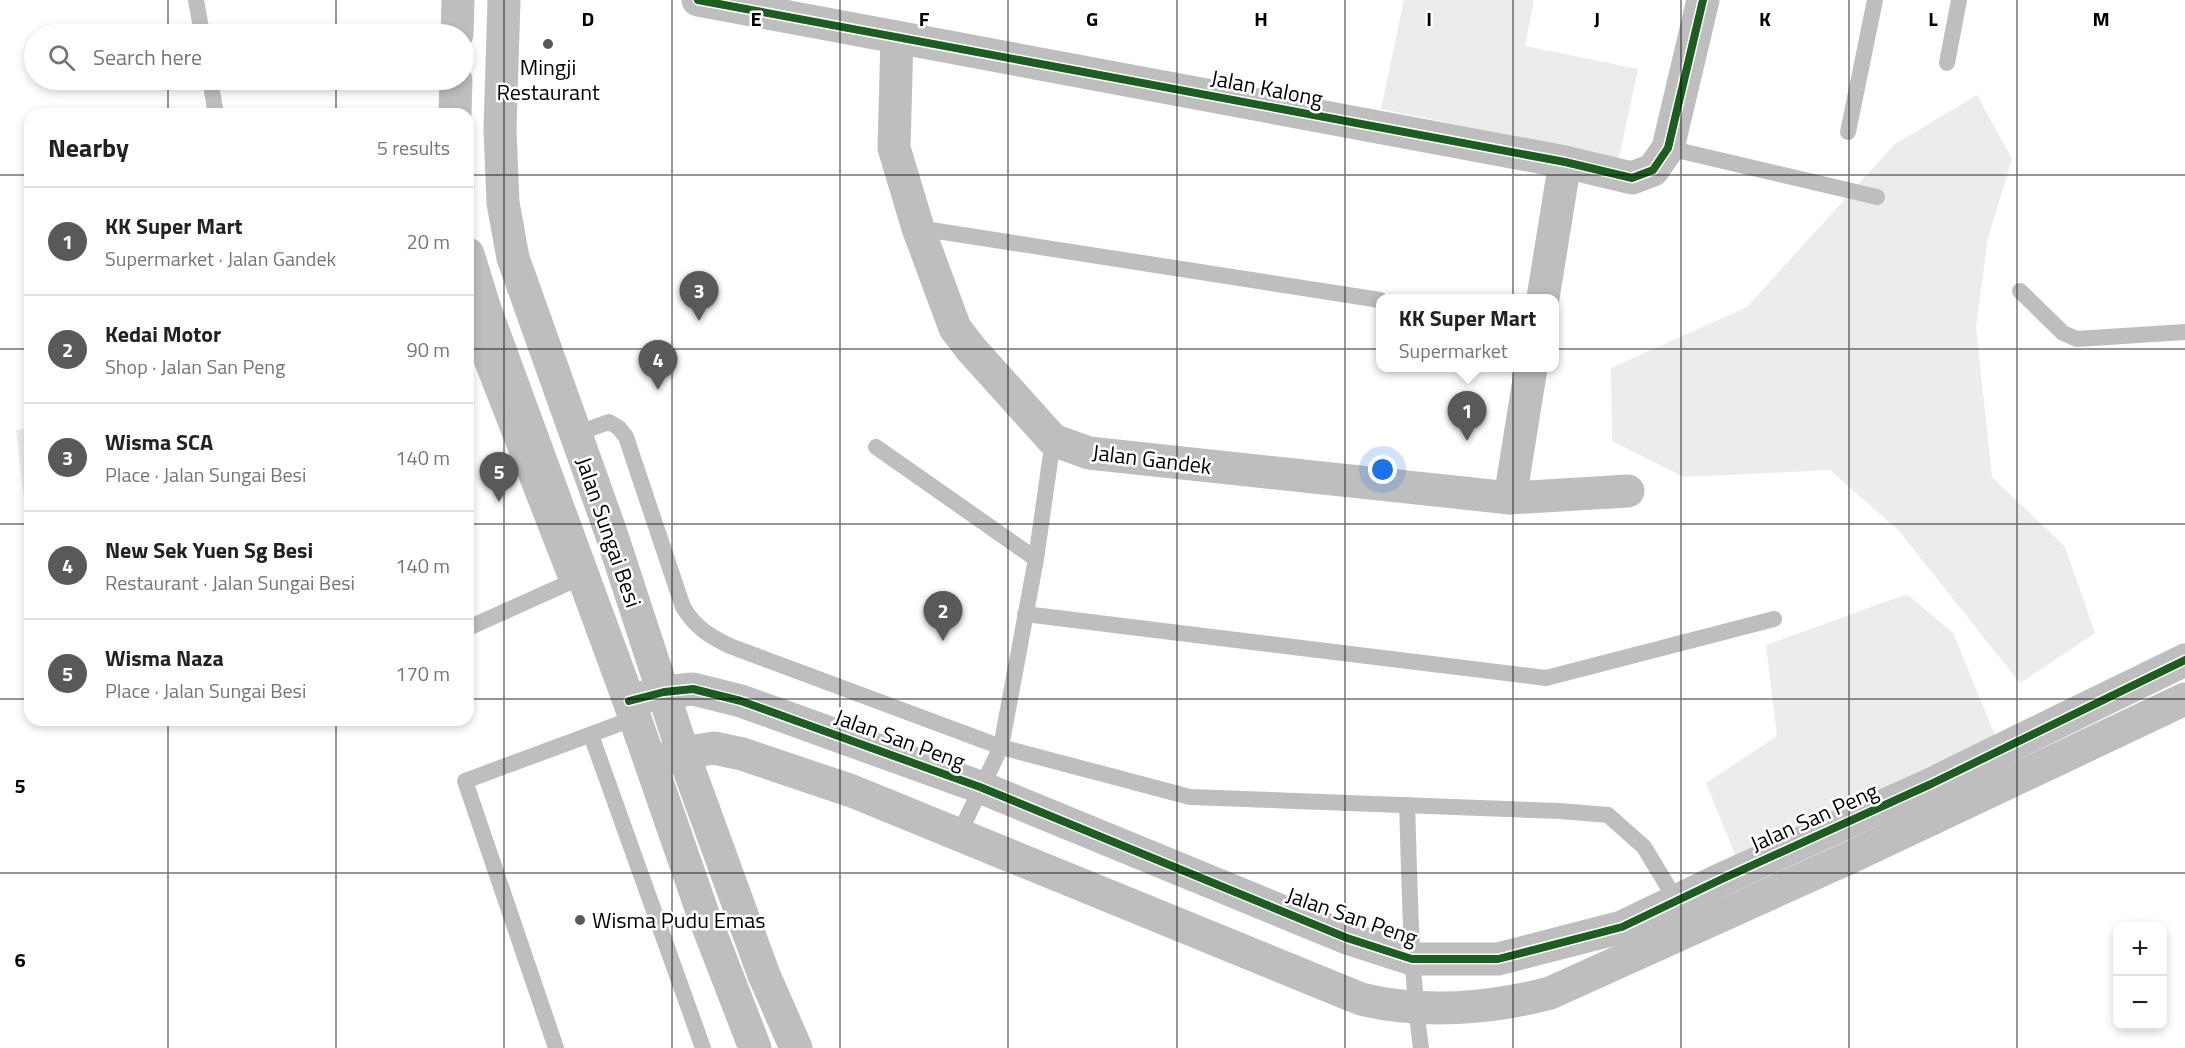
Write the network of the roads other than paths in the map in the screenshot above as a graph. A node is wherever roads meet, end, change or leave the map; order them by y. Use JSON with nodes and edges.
{"nodes":[{"id":1,"x":196,"y":0,"type":"edge"},
{"id":2,"x":458,"y":0,"type":"edge"},
{"id":3,"x":504,"y":0,"type":"edge"},
{"id":4,"x":698,"y":0,"type":"edge"},
{"id":5,"x":1703,"y":0,"type":"edge"},
{"id":6,"x":1875,"y":0,"type":"edge"},
{"id":7,"x":1959,"y":0,"type":"edge"},
{"id":8,"x":200,"y":24,"type":"edge"},
{"id":9,"x":457,"y":24,"type":"edge"},
{"id":10,"x":897,"y":36,"type":"junction"},
{"id":11,"x":1947,"y":63,"type":"dead end"},
{"id":12,"x":212,"y":90,"type":"edge"},
{"id":13,"x":456,"y":90,"type":"edge"},
{"id":14,"x":215,"y":108,"type":"edge"},
{"id":15,"x":455,"y":108,"type":"edge"},
{"id":16,"x":1848,"y":132,"type":"dead end"},
{"id":17,"x":1668,"y":148,"type":"junction"},
{"id":18,"x":1565,"y":162,"type":"junction"},
{"id":19,"x":1877,"y":197,"type":"dead end"},
{"id":20,"x":918,"y":228,"type":"junction"},
{"id":21,"x":2020,"y":291,"type":"dead end"},
{"id":22,"x":1544,"y":294,"type":"edge"},
{"id":23,"x":1376,"y":299,"type":"edge"},
{"id":24,"x":474,"y":318,"type":"edge"},
{"id":25,"x":2185,"y":332,"type":"edge"},
{"id":26,"x":1530,"y":372,"type":"edge"},
{"id":27,"x":575,"y":434,"type":"junction"},
{"id":28,"x":1053,"y":440,"type":"junction"},
{"id":29,"x":537,"y":447,"type":"junction"},
{"id":30,"x":876,"y":447,"type":"dead end"},
{"id":31,"x":1628,"y":491,"type":"dead end"},
{"id":32,"x":1510,"y":498,"type":"junction"},
{"id":33,"x":1036,"y":559,"type":"junction"},
{"id":34,"x":576,"y":579,"type":"junction"},
{"id":35,"x":1025,"y":614,"type":"junction"},
{"id":36,"x":1774,"y":619,"type":"dead end"},
{"id":37,"x":474,"y":625,"type":"edge"},
{"id":38,"x":2185,"y":660,"type":"edge"},
{"id":39,"x":664,"y":692,"type":"junction"},
{"id":40,"x":2185,"y":699,"type":"edge"},
{"id":41,"x":632,"y":710,"type":"junction"},
{"id":42,"x":591,"y":735,"type":"junction"},
{"id":43,"x":1001,"y":747,"type":"junction"},
{"id":44,"x":682,"y":753,"type":"junction"},
{"id":45,"x":651,"y":763,"type":"junction"},
{"id":46,"x":980,"y":787,"type":"junction"},
{"id":47,"x":1407,"y":805,"type":"junction"},
{"id":48,"x":959,"y":834,"type":"junction"},
{"id":49,"x":1676,"y":900,"type":"junction"},
{"id":50,"x":1412,"y":958,"type":"junction"},
{"id":51,"x":1415,"y":1007,"type":"junction"},
{"id":52,"x":556,"y":1048,"type":"edge"},
{"id":53,"x":703,"y":1048,"type":"edge"},
{"id":54,"x":755,"y":1048,"type":"edge"},
{"id":55,"x":796,"y":1048,"type":"edge"},
{"id":56,"x":1421,"y":1048,"type":"edge"}],
"edges":[{"from":1,"to":8,"type":"lane"},
{"from":2,"to":9,"type":"street"},
{"from":3,"to":27,"type":"street","name":"Jalan Sungai Besi"},
{"from":4,"to":10,"type":"street","name":"Jalan Kalong"},
{"from":5,"to":17,"type":"street","name":"Jalan Kalong"},
{"from":6,"to":16,"type":"lane"},
{"from":7,"to":11,"type":"lane"},
{"from":10,"to":18,"type":"street","name":"Jalan Kalong"},
{"from":10,"to":20,"type":"street","name":"Jalan Gandek"},
{"from":12,"to":14,"type":"lane"},
{"from":13,"to":15,"type":"street"},
{"from":17,"to":18,"type":"street","name":"Jalan Kalong"},
{"from":17,"to":19,"type":"lane"},
{"from":18,"to":22,"type":"street"},
{"from":20,"to":23,"type":"lane"},
{"from":20,"to":28,"type":"street","name":"Jalan Gandek"},
{"from":21,"to":25,"type":"lane"},
{"from":24,"to":29,"type":"street","name":"Jalan Sungai Besi"},
{"from":24,"to":34,"type":"lane"},
{"from":26,"to":32,"type":"street"},
{"from":27,"to":29,"type":"street"},
{"from":27,"to":39,"type":"street","name":"Jalan Sungai Besi"},
{"from":27,"to":43,"type":"lane"},
{"from":28,"to":32,"type":"street","name":"Jalan Gandek"},
{"from":28,"to":33,"type":"lane"},
{"from":29,"to":34,"type":"street","name":"Jalan Sungai Besi"},
{"from":30,"to":33,"type":"lane"},
{"from":31,"to":32,"type":"street","name":"Jalan Gandek"},
{"from":33,"to":35,"type":"lane"},
{"from":34,"to":37,"type":"lane"},
{"from":34,"to":41,"type":"street","name":"Jalan Sungai Besi"},
{"from":35,"to":36,"type":"lane"},
{"from":35,"to":43,"type":"lane"},
{"from":38,"to":49,"type":"street","name":"Jalan San Peng"},
{"from":39,"to":41,"type":"street","name":"Jalan San Peng"},
{"from":39,"to":44,"type":"street","name":"Jalan Sungai Besi"},
{"from":39,"to":46,"type":"street","name":"Jalan San Peng"},
{"from":40,"to":51,"type":"street"},
{"from":41,"to":42,"type":"lane"},
{"from":41,"to":45,"type":"street","name":"Jalan Sungai Besi"},
{"from":42,"to":52,"type":"lane"},
{"from":42,"to":53,"type":"lane"},
{"from":43,"to":46,"type":"lane"},
{"from":43,"to":47,"type":"lane"},
{"from":44,"to":45,"type":"street"},
{"from":44,"to":48,"type":"street"},
{"from":44,"to":55,"type":"street","name":"Jalan Sungai Besi"},
{"from":45,"to":54,"type":"street","name":"Jalan Sungai Besi"},
{"from":46,"to":48,"type":"lane"},
{"from":46,"to":50,"type":"street","name":"Jalan San Peng"},
{"from":47,"to":49,"type":"lane"},
{"from":47,"to":50,"type":"lane"},
{"from":48,"to":51,"type":"street"},
{"from":49,"to":50,"type":"street","name":"Jalan San Peng"},
{"from":50,"to":51,"type":"lane"},
{"from":51,"to":56,"type":"lane"}]}
